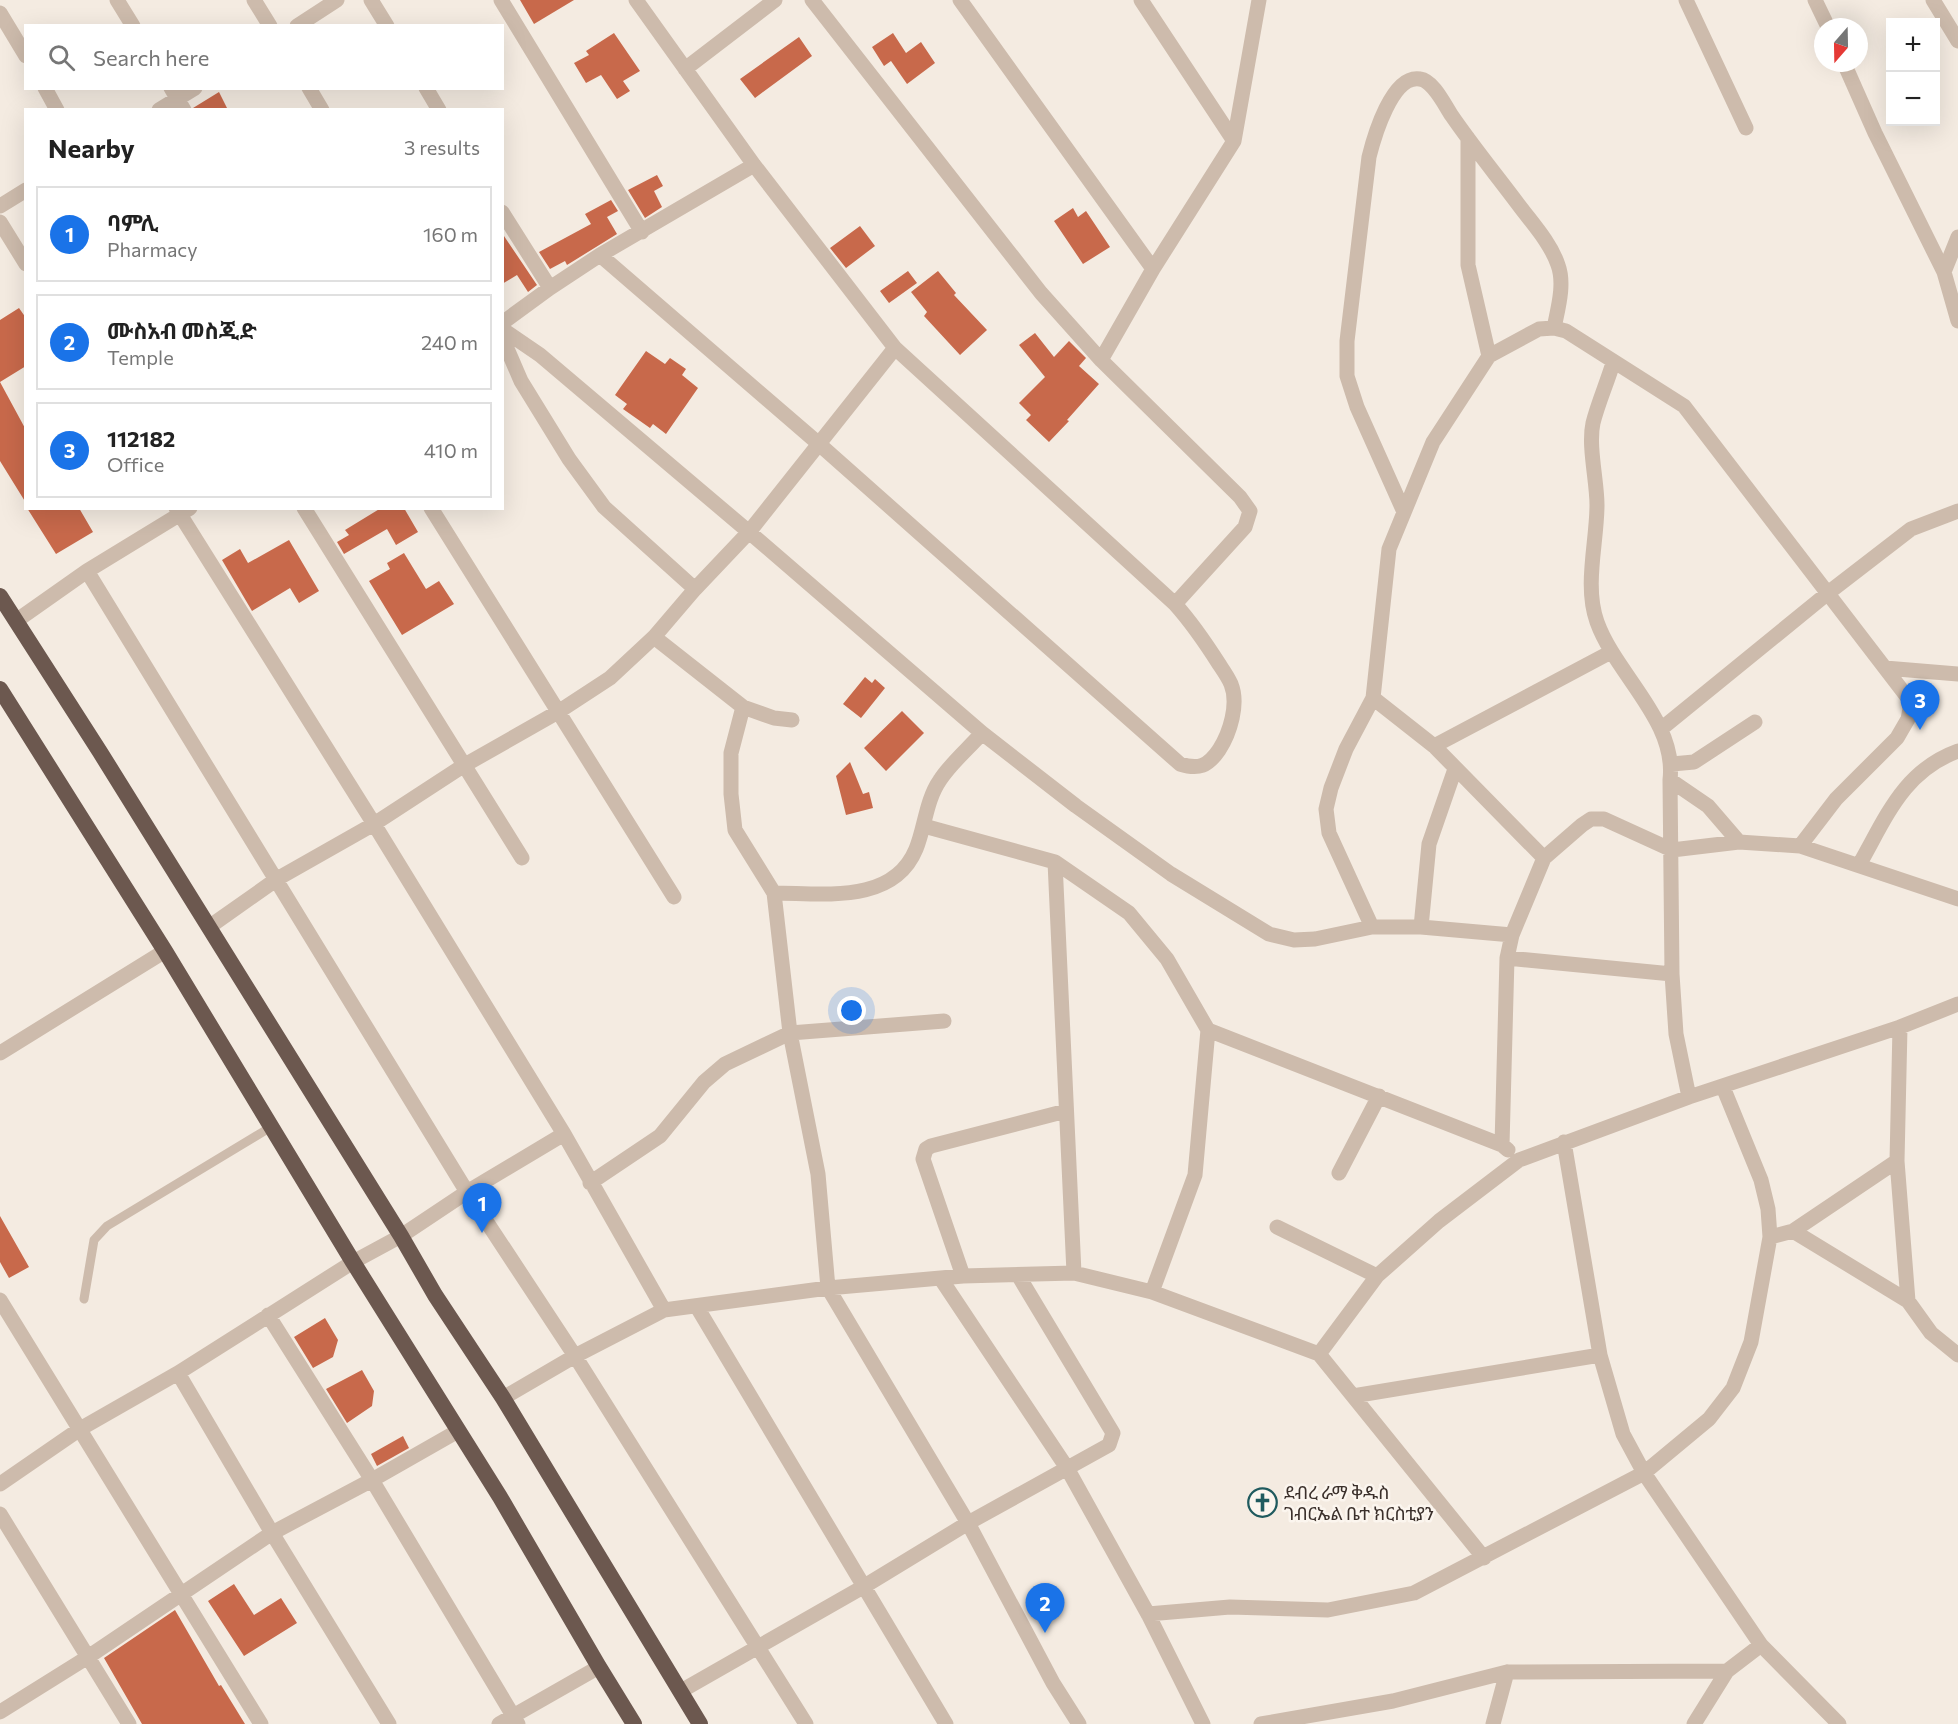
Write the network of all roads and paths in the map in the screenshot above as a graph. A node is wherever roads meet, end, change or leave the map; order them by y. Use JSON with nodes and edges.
{"nodes":[{"id":1,"x":117,"y":0,"type":"edge"},
{"id":2,"x":254,"y":0,"type":"edge"},
{"id":3,"x":337,"y":0,"type":"edge"},
{"id":4,"x":371,"y":0,"type":"edge"},
{"id":5,"x":501,"y":0,"type":"edge"},
{"id":6,"x":636,"y":0,"type":"edge"},
{"id":7,"x":776,"y":0,"type":"edge"},
{"id":8,"x":812,"y":0,"type":"edge"},
{"id":9,"x":960,"y":0,"type":"edge"},
{"id":10,"x":1140,"y":0,"type":"edge"},
{"id":11,"x":1259,"y":0,"type":"edge"},
{"id":12,"x":1686,"y":0,"type":"edge"},
{"id":13,"x":1815,"y":0,"type":"edge"},
{"id":14,"x":1933,"y":0,"type":"edge"},
{"id":15,"x":0,"y":13,"type":"edge"},
{"id":16,"x":1823,"y":18,"type":"edge"},
{"id":17,"x":132,"y":24,"type":"edge"},
{"id":18,"x":269,"y":24,"type":"edge"},
{"id":19,"x":300,"y":24,"type":"edge"},
{"id":20,"x":386,"y":24,"type":"edge"},
{"id":21,"x":1958,"y":41,"type":"edge"},
{"id":22,"x":24,"y":53,"type":"edge"},
{"id":23,"x":685,"y":69,"type":"junction"},
{"id":24,"x":1848,"y":72,"type":"edge"},
{"id":25,"x":46,"y":90,"type":"edge"},
{"id":26,"x":192,"y":90,"type":"edge"},
{"id":27,"x":310,"y":90,"type":"edge"},
{"id":28,"x":427,"y":90,"type":"edge"},
{"id":29,"x":178,"y":99,"type":"edge"},
{"id":30,"x":56,"y":108,"type":"edge"},
{"id":31,"x":162,"y":108,"type":"edge"},
{"id":32,"x":321,"y":108,"type":"edge"},
{"id":33,"x":438,"y":108,"type":"edge"},
{"id":34,"x":1746,"y":128,"type":"dead end"},
{"id":35,"x":1468,"y":138,"type":"junction"},
{"id":36,"x":1234,"y":141,"type":"junction"},
{"id":37,"x":754,"y":165,"type":"junction"},
{"id":38,"x":24,"y":191,"type":"edge"},
{"id":39,"x":0,"y":206,"type":"edge"},
{"id":40,"x":504,"y":215,"type":"edge"},
{"id":41,"x":0,"y":222,"type":"edge"},
{"id":42,"x":642,"y":232,"type":"junction"},
{"id":43,"x":1958,"y":237,"type":"edge"},
{"id":44,"x":600,"y":255,"type":"junction"},
{"id":45,"x":24,"y":261,"type":"edge"},
{"id":46,"x":1153,"y":269,"type":"junction"},
{"id":47,"x":1944,"y":272,"type":"junction"},
{"id":48,"x":550,"y":288,"type":"junction"},
{"id":49,"x":1958,"y":321,"type":"edge"},
{"id":50,"x":504,"y":322,"type":"edge"},
{"id":51,"x":1554,"y":328,"type":"junction"},
{"id":52,"x":504,"y":330,"type":"edge"},
{"id":53,"x":504,"y":342,"type":"edge"},
{"id":54,"x":895,"y":348,"type":"junction"},
{"id":55,"x":1489,"y":356,"type":"junction"},
{"id":56,"x":1101,"y":360,"type":"junction"},
{"id":57,"x":1613,"y":363,"type":"junction"},
{"id":58,"x":819,"y":444,"type":"junction"},
{"id":59,"x":182,"y":510,"type":"edge"},
{"id":60,"x":305,"y":510,"type":"edge"},
{"id":61,"x":432,"y":510,"type":"edge"},
{"id":62,"x":1958,"y":511,"type":"edge"},
{"id":63,"x":1404,"y":512,"type":"junction"},
{"id":64,"x":749,"y":532,"type":"junction"},
{"id":65,"x":87,"y":571,"type":"junction"},
{"id":66,"x":695,"y":589,"type":"junction"},
{"id":67,"x":1828,"y":593,"type":"junction"},
{"id":68,"x":0,"y":596,"type":"edge"},
{"id":69,"x":1175,"y":604,"type":"junction"},
{"id":70,"x":16,"y":621,"type":"junction"},
{"id":71,"x":654,"y":636,"type":"junction"},
{"id":72,"x":1611,"y":652,"type":"junction"},
{"id":73,"x":1885,"y":668,"type":"junction"},
{"id":74,"x":1958,"y":674,"type":"edge"},
{"id":75,"x":0,"y":689,"type":"edge"},
{"id":76,"x":1373,"y":698,"type":"junction"},
{"id":77,"x":743,"y":707,"type":"junction"},
{"id":78,"x":558,"y":712,"type":"junction"},
{"id":79,"x":792,"y":720,"type":"dead end"},
{"id":80,"x":1755,"y":722,"type":"dead end"},
{"id":81,"x":1661,"y":729,"type":"junction"},
{"id":82,"x":982,"y":733,"type":"junction"},
{"id":83,"x":1434,"y":746,"type":"junction"},
{"id":84,"x":1958,"y":751,"type":"edge"},
{"id":85,"x":1672,"y":764,"type":"junction"},
{"id":86,"x":463,"y":766,"type":"junction"},
{"id":87,"x":1455,"y":769,"type":"junction"},
{"id":88,"x":1670,"y":780,"type":"junction"},
{"id":89,"x":374,"y":824,"type":"junction"},
{"id":90,"x":924,"y":826,"type":"junction"},
{"id":91,"x":1739,"y":842,"type":"junction"},
{"id":92,"x":1800,"y":846,"type":"junction"},
{"id":93,"x":1672,"y":850,"type":"junction"},
{"id":94,"x":522,"y":858,"type":"dead end"},
{"id":95,"x":1544,"y":858,"type":"junction"},
{"id":96,"x":1055,"y":862,"type":"junction"},
{"id":97,"x":1859,"y":865,"type":"junction"},
{"id":98,"x":278,"y":879,"type":"junction"},
{"id":99,"x":774,"y":892,"type":"junction"},
{"id":100,"x":674,"y":897,"type":"dead end"},
{"id":101,"x":1958,"y":899,"type":"edge"},
{"id":102,"x":209,"y":927,"type":"junction"},
{"id":103,"x":1372,"y":927,"type":"junction"},
{"id":104,"x":1421,"y":927,"type":"junction"},
{"id":105,"x":1512,"y":935,"type":"junction"},
{"id":106,"x":165,"y":951,"type":"junction"},
{"id":107,"x":1507,"y":958,"type":"junction"},
{"id":108,"x":1672,"y":974,"type":"junction"},
{"id":109,"x":1958,"y":1004,"type":"edge"},
{"id":110,"x":944,"y":1021,"type":"dead end"},
{"id":111,"x":1900,"y":1027,"type":"junction"},
{"id":112,"x":1208,"y":1030,"type":"junction"},
{"id":113,"x":790,"y":1033,"type":"junction"},
{"id":114,"x":0,"y":1053,"type":"edge"},
{"id":115,"x":1723,"y":1087,"type":"junction"},
{"id":116,"x":1380,"y":1096,"type":"junction"},
{"id":117,"x":1689,"y":1097,"type":"junction"},
{"id":118,"x":1066,"y":1111,"type":"junction"},
{"id":119,"x":272,"y":1127,"type":"junction"},
{"id":120,"x":564,"y":1134,"type":"junction"},
{"id":121,"x":1564,"y":1142,"type":"junction"},
{"id":122,"x":1502,"y":1145,"type":"junction"},
{"id":123,"x":1519,"y":1160,"type":"junction"},
{"id":124,"x":1897,"y":1161,"type":"junction"},
{"id":125,"x":1339,"y":1173,"type":"dead end"},
{"id":126,"x":590,"y":1183,"type":"junction"},
{"id":127,"x":467,"y":1192,"type":"junction"},
{"id":128,"x":1277,"y":1227,"type":"dead end"},
{"id":129,"x":1792,"y":1231,"type":"junction"},
{"id":130,"x":401,"y":1236,"type":"junction"},
{"id":131,"x":1770,"y":1237,"type":"junction"},
{"id":132,"x":353,"y":1262,"type":"junction"},
{"id":133,"x":1074,"y":1273,"type":"junction"},
{"id":134,"x":1018,"y":1275,"type":"junction"},
{"id":135,"x":963,"y":1276,"type":"junction"},
{"id":136,"x":1377,"y":1276,"type":"junction"},
{"id":137,"x":941,"y":1279,"type":"junction"},
{"id":138,"x":828,"y":1288,"type":"junction"},
{"id":139,"x":1152,"y":1292,"type":"junction"},
{"id":140,"x":84,"y":1299,"type":"dead end"},
{"id":141,"x":0,"y":1300,"type":"edge"},
{"id":142,"x":1908,"y":1300,"type":"junction"},
{"id":143,"x":697,"y":1307,"type":"junction"},
{"id":144,"x":664,"y":1311,"type":"junction"},
{"id":145,"x":268,"y":1315,"type":"junction"},
{"id":146,"x":1319,"y":1354,"type":"junction"},
{"id":147,"x":1600,"y":1355,"type":"junction"},
{"id":148,"x":1958,"y":1355,"type":"edge"},
{"id":149,"x":575,"y":1356,"type":"junction"},
{"id":150,"x":178,"y":1373,"type":"junction"},
{"id":151,"x":1353,"y":1396,"type":"junction"},
{"id":152,"x":503,"y":1398,"type":"junction"},
{"id":153,"x":80,"y":1430,"type":"junction"},
{"id":154,"x":458,"y":1431,"type":"junction"},
{"id":155,"x":1067,"y":1468,"type":"junction"},
{"id":156,"x":1644,"y":1473,"type":"junction"},
{"id":157,"x":372,"y":1480,"type":"junction"},
{"id":158,"x":0,"y":1484,"type":"edge"},
{"id":159,"x":0,"y":1514,"type":"edge"},
{"id":160,"x":968,"y":1523,"type":"junction"},
{"id":161,"x":272,"y":1533,"type":"junction"},
{"id":162,"x":1484,"y":1558,"type":"junction"},
{"id":163,"x":863,"y":1587,"type":"junction"},
{"id":164,"x":182,"y":1593,"type":"junction"},
{"id":165,"x":1148,"y":1614,"type":"junction"},
{"id":166,"x":1761,"y":1645,"type":"junction"},
{"id":167,"x":759,"y":1648,"type":"junction"},
{"id":168,"x":88,"y":1657,"type":"junction"},
{"id":169,"x":599,"y":1667,"type":"junction"},
{"id":170,"x":1727,"y":1671,"type":"junction"},
{"id":171,"x":1507,"y":1672,"type":"junction"},
{"id":172,"x":681,"y":1691,"type":"junction"},
{"id":173,"x":0,"y":1712,"type":"edge"},
{"id":174,"x":515,"y":1720,"type":"edge"},
{"id":175,"x":129,"y":1724,"type":"edge"},
{"id":176,"x":261,"y":1724,"type":"edge"},
{"id":177,"x":389,"y":1724,"type":"edge"},
{"id":178,"x":499,"y":1724,"type":"edge"},
{"id":179,"x":634,"y":1724,"type":"edge"},
{"id":180,"x":700,"y":1724,"type":"edge"},
{"id":181,"x":806,"y":1724,"type":"edge"},
{"id":182,"x":946,"y":1724,"type":"edge"},
{"id":183,"x":1079,"y":1724,"type":"edge"},
{"id":184,"x":1203,"y":1724,"type":"edge"},
{"id":185,"x":1261,"y":1724,"type":"edge"},
{"id":186,"x":1493,"y":1724,"type":"edge"},
{"id":187,"x":1694,"y":1724,"type":"edge"},
{"id":188,"x":1839,"y":1724,"type":"edge"}],
"edges":[{"from":1,"to":17,"type":"street"},
{"from":2,"to":18,"type":"street"},
{"from":3,"to":19,"type":"street"},
{"from":4,"to":20,"type":"street"},
{"from":5,"to":42,"type":"street"},
{"from":6,"to":23,"type":"street"},
{"from":7,"to":23,"type":"street"},
{"from":8,"to":56,"type":"street"},
{"from":9,"to":46,"type":"street"},
{"from":10,"to":36,"type":"street"},
{"from":11,"to":36,"type":"street"},
{"from":12,"to":34,"type":"street"},
{"from":13,"to":16,"type":"street"},
{"from":14,"to":21,"type":"street"},
{"from":15,"to":22,"type":"street"},
{"from":23,"to":37,"type":"street"},
{"from":24,"to":47,"type":"street"},
{"from":25,"to":30,"type":"street"},
{"from":26,"to":29,"type":"street"},
{"from":27,"to":32,"type":"street"},
{"from":28,"to":33,"type":"street"},
{"from":29,"to":31,"type":"street"},
{"from":35,"to":51,"type":"street"},
{"from":35,"to":55,"type":"street"},
{"from":35,"to":63,"type":"street"},
{"from":36,"to":46,"type":"street"},
{"from":37,"to":42,"type":"street"},
{"from":37,"to":54,"type":"street"},
{"from":38,"to":39,"type":"street"},
{"from":40,"to":48,"type":"street"},
{"from":41,"to":45,"type":"street"},
{"from":42,"to":44,"type":"street"},
{"from":43,"to":47,"type":"street"},
{"from":44,"to":48,"type":"street"},
{"from":44,"to":58,"type":"street"},
{"from":46,"to":56,"type":"street"},
{"from":47,"to":49,"type":"street"},
{"from":48,"to":50,"type":"street"},
{"from":51,"to":55,"type":"street"},
{"from":51,"to":57,"type":"street"},
{"from":52,"to":64,"type":"street"},
{"from":53,"to":66,"type":"street"},
{"from":54,"to":58,"type":"street"},
{"from":54,"to":69,"type":"street"},
{"from":55,"to":63,"type":"street"},
{"from":56,"to":69,"type":"street"},
{"from":57,"to":67,"type":"street"},
{"from":57,"to":72,"type":"street"},
{"from":58,"to":64,"type":"street"},
{"from":58,"to":69,"type":"street"},
{"from":59,"to":65,"type":"street"},
{"from":59,"to":89,"type":"street"},
{"from":60,"to":86,"type":"street"},
{"from":61,"to":78,"type":"street"},
{"from":62,"to":67,"type":"street"},
{"from":63,"to":76,"type":"street"},
{"from":64,"to":66,"type":"street"},
{"from":64,"to":82,"type":"street"},
{"from":65,"to":70,"type":"street"},
{"from":65,"to":98,"type":"street"},
{"from":66,"to":71,"type":"street"},
{"from":67,"to":73,"type":"street"},
{"from":67,"to":81,"type":"street"},
{"from":68,"to":70,"type":"highway"},
{"from":70,"to":102,"type":"highway"},
{"from":71,"to":77,"type":"street"},
{"from":71,"to":78,"type":"street"},
{"from":72,"to":81,"type":"street"},
{"from":72,"to":83,"type":"street"},
{"from":73,"to":74,"type":"street"},
{"from":73,"to":92,"type":"street"},
{"from":75,"to":106,"type":"highway"},
{"from":76,"to":83,"type":"street"},
{"from":76,"to":103,"type":"street"},
{"from":77,"to":79,"type":"street"},
{"from":77,"to":99,"type":"street"},
{"from":78,"to":86,"type":"street"},
{"from":78,"to":100,"type":"street"},
{"from":80,"to":85,"type":"street"},
{"from":81,"to":85,"type":"street"},
{"from":82,"to":90,"type":"street"},
{"from":82,"to":103,"type":"street"},
{"from":83,"to":87,"type":"street"},
{"from":84,"to":97,"type":"street"},
{"from":85,"to":88,"type":"street"},
{"from":86,"to":89,"type":"street"},
{"from":86,"to":94,"type":"street"},
{"from":87,"to":95,"type":"street"},
{"from":87,"to":104,"type":"street"},
{"from":88,"to":91,"type":"street"},
{"from":88,"to":93,"type":"street"},
{"from":89,"to":98,"type":"street"},
{"from":89,"to":120,"type":"street"},
{"from":90,"to":96,"type":"street"},
{"from":90,"to":99,"type":"street"},
{"from":91,"to":92,"type":"street"},
{"from":91,"to":93,"type":"street"},
{"from":92,"to":97,"type":"street"},
{"from":93,"to":95,"type":"street"},
{"from":93,"to":108,"type":"street"},
{"from":95,"to":105,"type":"street"},
{"from":96,"to":112,"type":"street"},
{"from":96,"to":118,"type":"street"},
{"from":97,"to":101,"type":"street"},
{"from":98,"to":102,"type":"street"},
{"from":98,"to":127,"type":"street"},
{"from":99,"to":113,"type":"street"},
{"from":102,"to":130,"type":"highway"},
{"from":103,"to":104,"type":"street"},
{"from":104,"to":105,"type":"street"},
{"from":105,"to":107,"type":"street"},
{"from":106,"to":114,"type":"street"},
{"from":106,"to":119,"type":"highway"},
{"from":107,"to":108,"type":"street"},
{"from":107,"to":122,"type":"street"},
{"from":108,"to":117,"type":"street"},
{"from":109,"to":111,"type":"street"},
{"from":110,"to":113,"type":"street"},
{"from":111,"to":115,"type":"street"},
{"from":111,"to":124,"type":"street"},
{"from":112,"to":116,"type":"street"},
{"from":112,"to":139,"type":"street"},
{"from":113,"to":126,"type":"street"},
{"from":113,"to":138,"type":"street"},
{"from":115,"to":117,"type":"street"},
{"from":115,"to":131,"type":"street"},
{"from":116,"to":122,"type":"street"},
{"from":116,"to":125,"type":"street"},
{"from":117,"to":121,"type":"street"},
{"from":118,"to":133,"type":"street"},
{"from":118,"to":135,"type":"street"},
{"from":119,"to":132,"type":"highway"},
{"from":119,"to":140,"type":"lane"},
{"from":120,"to":126,"type":"street"},
{"from":120,"to":127,"type":"street"},
{"from":121,"to":123,"type":"street"},
{"from":121,"to":147,"type":"street"},
{"from":122,"to":123,"type":"street"},
{"from":123,"to":136,"type":"street"},
{"from":124,"to":129,"type":"street"},
{"from":124,"to":142,"type":"street"},
{"from":126,"to":144,"type":"street"},
{"from":127,"to":130,"type":"street"},
{"from":127,"to":149,"type":"street"},
{"from":128,"to":136,"type":"street"},
{"from":129,"to":131,"type":"street"},
{"from":129,"to":142,"type":"street"},
{"from":130,"to":132,"type":"street"},
{"from":130,"to":152,"type":"highway"},
{"from":131,"to":156,"type":"street"},
{"from":132,"to":145,"type":"street"},
{"from":132,"to":154,"type":"highway"},
{"from":133,"to":134,"type":"street"},
{"from":133,"to":139,"type":"street"},
{"from":134,"to":135,"type":"street"},
{"from":134,"to":155,"type":"street"},
{"from":135,"to":137,"type":"street"},
{"from":136,"to":146,"type":"street"},
{"from":137,"to":138,"type":"street"},
{"from":137,"to":155,"type":"street"},
{"from":138,"to":143,"type":"street"},
{"from":138,"to":160,"type":"street"},
{"from":139,"to":146,"type":"street"},
{"from":141,"to":153,"type":"street"},
{"from":142,"to":148,"type":"street"},
{"from":143,"to":144,"type":"street"},
{"from":143,"to":163,"type":"street"},
{"from":144,"to":149,"type":"street"},
{"from":145,"to":150,"type":"street"},
{"from":145,"to":157,"type":"street"},
{"from":146,"to":151,"type":"street"},
{"from":147,"to":151,"type":"street"},
{"from":147,"to":156,"type":"street"},
{"from":149,"to":152,"type":"street"},
{"from":149,"to":167,"type":"street"},
{"from":150,"to":153,"type":"street"},
{"from":150,"to":161,"type":"street"},
{"from":151,"to":162,"type":"street"},
{"from":152,"to":172,"type":"highway"},
{"from":153,"to":158,"type":"street"},
{"from":153,"to":164,"type":"street"},
{"from":154,"to":157,"type":"street"},
{"from":154,"to":169,"type":"highway"},
{"from":155,"to":160,"type":"street"},
{"from":155,"to":165,"type":"street"},
{"from":156,"to":162,"type":"street"},
{"from":156,"to":166,"type":"street"},
{"from":157,"to":161,"type":"street"},
{"from":157,"to":174,"type":"street"},
{"from":159,"to":168,"type":"street"},
{"from":160,"to":163,"type":"street"},
{"from":160,"to":183,"type":"street"},
{"from":161,"to":164,"type":"street"},
{"from":161,"to":177,"type":"street"},
{"from":162,"to":165,"type":"street"},
{"from":163,"to":167,"type":"street"},
{"from":163,"to":182,"type":"street"},
{"from":164,"to":168,"type":"street"},
{"from":164,"to":176,"type":"street"},
{"from":165,"to":184,"type":"street"},
{"from":166,"to":170,"type":"street"},
{"from":166,"to":188,"type":"street"},
{"from":167,"to":172,"type":"street"},
{"from":167,"to":181,"type":"street"},
{"from":168,"to":173,"type":"street"},
{"from":168,"to":175,"type":"street"},
{"from":169,"to":174,"type":"street"},
{"from":169,"to":179,"type":"highway"},
{"from":170,"to":171,"type":"street"},
{"from":170,"to":187,"type":"street"},
{"from":171,"to":185,"type":"street"},
{"from":171,"to":186,"type":"street"},
{"from":172,"to":180,"type":"highway"},
{"from":174,"to":178,"type":"street"}]}
